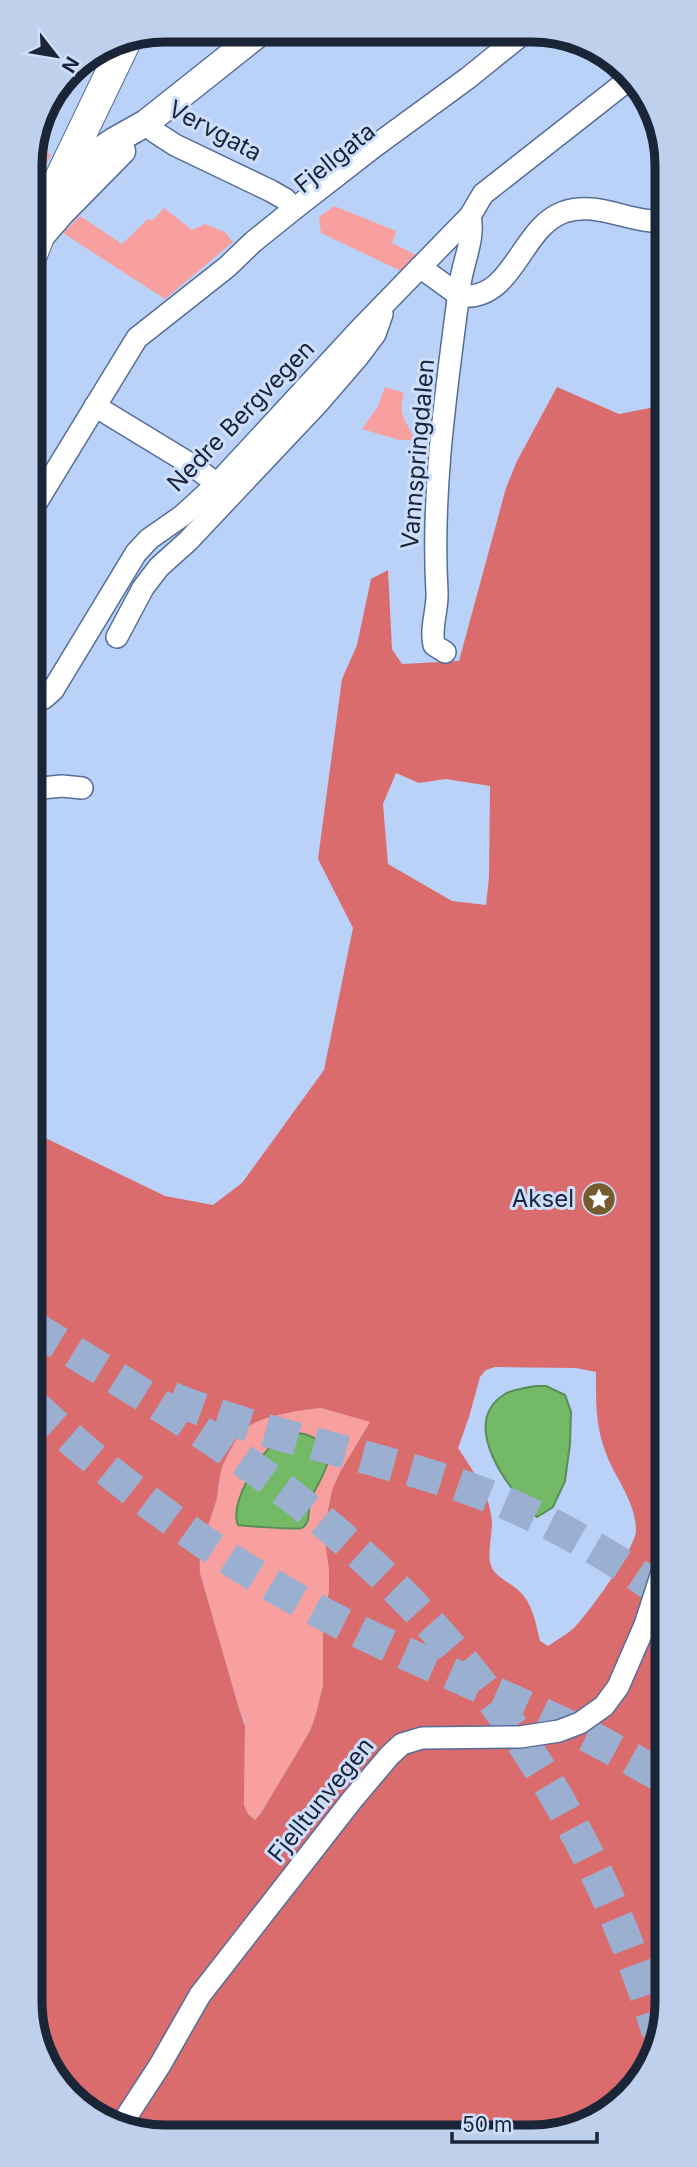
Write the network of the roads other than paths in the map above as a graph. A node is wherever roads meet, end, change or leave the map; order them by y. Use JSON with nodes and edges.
{"nodes":[{"id":1,"x":247,"y":42,"type":"edge"},
{"id":2,"x":513,"y":42,"type":"edge"},
{"id":3,"x":121,"y":50,"type":"edge"},
{"id":4,"x":468,"y":78,"type":"junction"},
{"id":5,"x":624,"y":83,"type":"edge"},
{"id":6,"x":631,"y":92,"type":"edge"},
{"id":7,"x":146,"y":123,"type":"junction"},
{"id":8,"x":60,"y":178,"type":"junction"},
{"id":9,"x":294,"y":209,"type":"junction"},
{"id":10,"x":473,"y":212,"type":"junction"},
{"id":11,"x":42,"y":222,"type":"edge"},
{"id":12,"x":653,"y":227,"type":"edge"},
{"id":13,"x":42,"y":233,"type":"edge"},
{"id":14,"x":227,"y":267,"type":"junction"},
{"id":15,"x":419,"y":267,"type":"junction"},
{"id":16,"x":460,"y":296,"type":"junction"},
{"id":17,"x":383,"y":306,"type":"junction"},
{"id":18,"x":95,"y":407,"type":"junction"},
{"id":19,"x":217,"y":484,"type":"junction"},
{"id":20,"x":42,"y":493,"type":"edge"},
{"id":21,"x":117,"y":637,"type":"dead end"},
{"id":22,"x":445,"y":652,"type":"dead end"},
{"id":23,"x":42,"y":697,"type":"edge"},
{"id":24,"x":42,"y":788,"type":"edge"},
{"id":25,"x":82,"y":788,"type":"dead end"},
{"id":26,"x":655,"y":1594,"type":"edge"},
{"id":27,"x":125,"y":2118,"type":"edge"}],
"edges":[{"from":1,"to":7,"type":"street"},
{"from":2,"to":4,"type":"street","name":"Fjellgata"},
{"from":3,"to":8,"type":"main road"},
{"from":4,"to":9,"type":"street","name":"Fjellgata"},
{"from":4,"to":14,"type":"street","name":"Fjellgata"},
{"from":5,"to":10,"type":"street","name":"Nedre Bergvegen"},
{"from":6,"to":10,"type":"street","name":"Nedre Bergvegen"},
{"from":7,"to":8,"type":"street"},
{"from":7,"to":9,"type":"street","name":"Vervgata"},
{"from":7,"to":13,"type":"street"},
{"from":8,"to":11,"type":"main road"},
{"from":9,"to":14,"type":"street","name":"Fjellgata"},
{"from":10,"to":15,"type":"street","name":"Nedre Bergvegen"},
{"from":10,"to":16,"type":"street","name":"Vannspringdalen"},
{"from":12,"to":16,"type":"street"},
{"from":14,"to":18,"type":"street","name":"Fjellgata"},
{"from":15,"to":16,"type":"street"},
{"from":15,"to":17,"type":"street","name":"Nedre Bergvegen"},
{"from":16,"to":22,"type":"street","name":"Vannspringdalen"},
{"from":17,"to":19,"type":"street","name":"Nedre Bergvegen"},
{"from":17,"to":21,"type":"street"},
{"from":18,"to":19,"type":"street"},
{"from":18,"to":20,"type":"street","name":"Fjellgata"},
{"from":19,"to":23,"type":"street","name":"Nedre Bergvegen"},
{"from":24,"to":25,"type":"street"},
{"from":26,"to":27,"type":"street","name":"Fjelltunvegen"}]}
